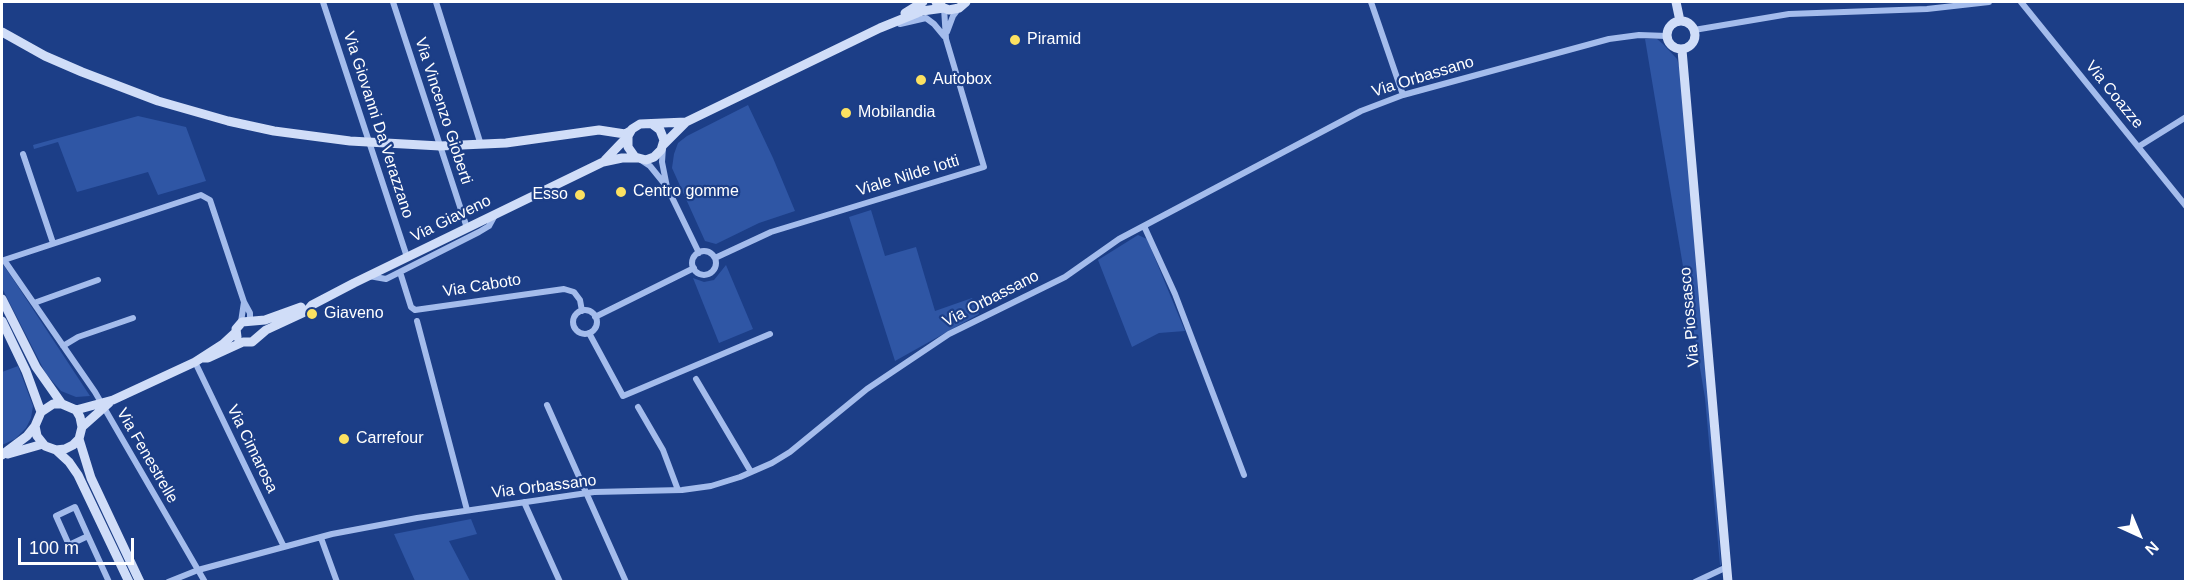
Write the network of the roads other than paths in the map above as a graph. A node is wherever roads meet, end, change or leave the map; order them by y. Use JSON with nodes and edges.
{"nodes":[{"id":1,"x":323,"y":2,"type":"edge"},
{"id":2,"x":393,"y":2,"type":"edge"},
{"id":3,"x":436,"y":2,"type":"edge"},
{"id":4,"x":924,"y":2,"type":"edge"},
{"id":5,"x":1371,"y":2,"type":"edge"},
{"id":6,"x":1676,"y":2,"type":"edge"},
{"id":7,"x":1989,"y":2,"type":"edge"},
{"id":8,"x":2021,"y":2,"type":"edge"},
{"id":9,"x":940,"y":5,"type":"edge"},
{"id":10,"x":962,"y":5,"type":"edge"},
{"id":11,"x":1680,"y":21,"type":"junction"},
{"id":12,"x":881,"y":28,"type":"junction"},
{"id":13,"x":1694,"y":30,"type":"junction"},
{"id":14,"x":2,"y":32,"type":"edge"},
{"id":15,"x":1666,"y":36,"type":"junction"},
{"id":16,"x":946,"y":39,"type":"junction"},
{"id":17,"x":1682,"y":50,"type":"junction"},
{"id":18,"x":1403,"y":95,"type":"junction"},
{"id":19,"x":2186,"y":117,"type":"edge"},
{"id":20,"x":686,"y":122,"type":"junction"},
{"id":21,"x":652,"y":124,"type":"junction"},
{"id":22,"x":629,"y":134,"type":"junction"},
{"id":23,"x":369,"y":143,"type":"junction"},
{"id":24,"x":481,"y":145,"type":"junction"},
{"id":25,"x":663,"y":145,"type":"junction"},
{"id":26,"x":440,"y":146,"type":"junction"},
{"id":27,"x":2138,"y":147,"type":"junction"},
{"id":28,"x":23,"y":154,"type":"dead end"},
{"id":29,"x":638,"y":158,"type":"junction"},
{"id":30,"x":603,"y":162,"type":"junction"},
{"id":31,"x":667,"y":187,"type":"junction"},
{"id":32,"x":2186,"y":206,"type":"edge"},
{"id":33,"x":495,"y":215,"type":"junction"},
{"id":34,"x":1144,"y":226,"type":"junction"},
{"id":35,"x":467,"y":228,"type":"junction"},
{"id":36,"x":53,"y":243,"type":"junction"},
{"id":37,"x":699,"y":253,"type":"junction"},
{"id":38,"x":407,"y":257,"type":"junction"},
{"id":39,"x":715,"y":258,"type":"junction"},
{"id":40,"x":694,"y":268,"type":"junction"},
{"id":41,"x":400,"y":272,"type":"junction"},
{"id":42,"x":368,"y":276,"type":"junction"},
{"id":43,"x":98,"y":280,"type":"dead end"},
{"id":44,"x":2,"y":299,"type":"edge"},
{"id":45,"x":34,"y":303,"type":"junction"},
{"id":46,"x":312,"y":305,"type":"junction"},
{"id":47,"x":582,"y":311,"type":"junction"},
{"id":48,"x":595,"y":317,"type":"junction"},
{"id":49,"x":134,"y":318,"type":"dead end"},
{"id":50,"x":2,"y":321,"type":"edge"},
{"id":51,"x":417,"y":321,"type":"dead end"},
{"id":52,"x":248,"y":322,"type":"junction"},
{"id":53,"x":236,"y":332,"type":"junction"},
{"id":54,"x":589,"y":333,"type":"junction"},
{"id":55,"x":770,"y":334,"type":"dead end"},
{"id":56,"x":257,"y":336,"type":"junction"},
{"id":57,"x":243,"y":342,"type":"junction"},
{"id":58,"x":63,"y":346,"type":"junction"},
{"id":59,"x":199,"y":360,"type":"junction"},
{"id":60,"x":696,"y":379,"type":"dead end"},
{"id":61,"x":62,"y":404,"type":"junction"},
{"id":62,"x":102,"y":405,"type":"junction"},
{"id":63,"x":547,"y":405,"type":"dead end"},
{"id":64,"x":638,"y":407,"type":"dead end"},
{"id":65,"x":76,"y":410,"type":"junction"},
{"id":66,"x":41,"y":412,"type":"junction"},
{"id":67,"x":35,"y":426,"type":"junction"},
{"id":68,"x":82,"y":427,"type":"junction"},
{"id":69,"x":79,"y":439,"type":"junction"},
{"id":70,"x":43,"y":444,"type":"junction"},
{"id":71,"x":56,"y":450,"type":"junction"},
{"id":72,"x":2,"y":455,"type":"edge"},
{"id":73,"x":752,"y":472,"type":"junction"},
{"id":74,"x":1244,"y":475,"type":"dead end"},
{"id":75,"x":678,"y":490,"type":"junction"},
{"id":76,"x":587,"y":494,"type":"junction"},
{"id":77,"x":524,"y":502,"type":"junction"},
{"id":78,"x":467,"y":510,"type":"junction"},
{"id":79,"x":88,"y":536,"type":"junction"},
{"id":80,"x":321,"y":538,"type":"junction"},
{"id":81,"x":284,"y":547,"type":"junction"},
{"id":82,"x":1727,"y":567,"type":"junction"},
{"id":83,"x":198,"y":570,"type":"junction"},
{"id":84,"x":109,"y":582,"type":"edge"},
{"id":85,"x":129,"y":582,"type":"edge"},
{"id":86,"x":140,"y":582,"type":"edge"},
{"id":87,"x":168,"y":582,"type":"edge"},
{"id":88,"x":205,"y":582,"type":"edge"},
{"id":89,"x":337,"y":582,"type":"edge"},
{"id":90,"x":560,"y":582,"type":"edge"},
{"id":91,"x":626,"y":582,"type":"edge"},
{"id":92,"x":1695,"y":582,"type":"edge"},
{"id":93,"x":1728,"y":582,"type":"edge"}],
"edges":[{"from":1,"to":23,"type":"street","name":"Via Giovanni Da Verazzano"},
{"from":2,"to":26,"type":"street","name":"Via Vincenzo Gioberti"},
{"from":3,"to":24,"type":"street"},
{"from":4,"to":12,"type":"main road","name":"Via Giaveno"},
{"from":5,"to":18,"type":"street"},
{"from":6,"to":11,"type":"main road"},
{"from":7,"to":13,"type":"street"},
{"from":8,"to":27,"type":"street","name":"Via Coazze"},
{"from":9,"to":10,"type":"main road","name":"Via Giaveno"},
{"from":9,"to":12,"type":"main road","name":"Via Giaveno"},
{"from":9,"to":16,"type":"street"},
{"from":10,"to":16,"type":"street"},
{"from":11,"to":13,"type":"main road"},
{"from":11,"to":15,"type":"main road"},
{"from":12,"to":16,"type":"street","name":"Via Giaveno"},
{"from":12,"to":20,"type":"main road","name":"Via Giaveno"},
{"from":13,"to":17,"type":"main road"},
{"from":14,"to":23,"type":"main road"},
{"from":15,"to":17,"type":"main road"},
{"from":15,"to":18,"type":"street","name":"Via Orbassano"},
{"from":16,"to":39,"type":"street","name":"Viale Nilde Iotti"},
{"from":17,"to":82,"type":"main road","name":"Via Piossasco"},
{"from":18,"to":34,"type":"street","name":"Via Orbassano"},
{"from":19,"to":27,"type":"street"},
{"from":20,"to":21,"type":"main road","name":"Via Giaveno"},
{"from":20,"to":25,"type":"main road","name":"Via Giaveno"},
{"from":21,"to":22,"type":"main road","name":"Via Giaveno"},
{"from":21,"to":25,"type":"main road"},
{"from":22,"to":24,"type":"main road"},
{"from":22,"to":29,"type":"main road"},
{"from":22,"to":30,"type":"main road","name":"Via Giaveno"},
{"from":23,"to":26,"type":"main road"},
{"from":23,"to":38,"type":"street","name":"Via Giovanni Da Verazzano"},
{"from":24,"to":26,"type":"main road"},
{"from":25,"to":29,"type":"main road","name":"Via Giaveno"},
{"from":25,"to":31,"type":"street"},
{"from":26,"to":35,"type":"street","name":"Via Vincenzo Gioberti"},
{"from":27,"to":32,"type":"street","name":"Via Coazze"},
{"from":28,"to":36,"type":"street"},
{"from":29,"to":30,"type":"main road","name":"Via Giaveno"},
{"from":29,"to":31,"type":"street"},
{"from":30,"to":33,"type":"main road","name":"Via Giaveno"},
{"from":31,"to":37,"type":"street"},
{"from":33,"to":35,"type":"main road","name":"Via Giaveno"},
{"from":33,"to":41,"type":"street"},
{"from":34,"to":73,"type":"street","name":"Via Orbassano"},
{"from":34,"to":74,"type":"street"},
{"from":35,"to":38,"type":"main road","name":"Via Giaveno"},
{"from":36,"to":45,"type":"street","name":"Via Fenestrelle"},
{"from":36,"to":52,"type":"street"},
{"from":37,"to":39,"type":"street"},
{"from":37,"to":40,"type":"street"},
{"from":38,"to":42,"type":"main road","name":"Via Giaveno"},
{"from":39,"to":40,"type":"street","name":"Viale Nilde Iotti"},
{"from":40,"to":48,"type":"street","name":"Viale Nilde Iotti"},
{"from":41,"to":42,"type":"street"},
{"from":41,"to":47,"type":"street","name":"Via Caboto"},
{"from":42,"to":46,"type":"main road","name":"Via Giaveno"},
{"from":43,"to":45,"type":"street"},
{"from":44,"to":61,"type":"main road"},
{"from":45,"to":58,"type":"street","name":"Via Fenestrelle"},
{"from":46,"to":52,"type":"main road","name":"Via Giaveno"},
{"from":46,"to":56,"type":"main road","name":"Via Giaveno"},
{"from":47,"to":48,"type":"street"},
{"from":47,"to":54,"type":"street"},
{"from":48,"to":54,"type":"street"},
{"from":49,"to":58,"type":"street"},
{"from":50,"to":66,"type":"main road"},
{"from":51,"to":78,"type":"street"},
{"from":52,"to":53,"type":"main road"},
{"from":52,"to":56,"type":"main road"},
{"from":53,"to":57,"type":"main road"},
{"from":53,"to":59,"type":"main road"},
{"from":54,"to":55,"type":"street"},
{"from":56,"to":57,"type":"main road"},
{"from":57,"to":59,"type":"main road"},
{"from":58,"to":62,"type":"street","name":"Via Fenestrelle"},
{"from":59,"to":62,"type":"main road"},
{"from":59,"to":81,"type":"street","name":"Via Cimarosa"},
{"from":60,"to":73,"type":"street"},
{"from":61,"to":65,"type":"main road"},
{"from":61,"to":66,"type":"main road"},
{"from":62,"to":65,"type":"main road"},
{"from":62,"to":68,"type":"main road"},
{"from":62,"to":83,"type":"street","name":"Via Fenestrelle"},
{"from":63,"to":76,"type":"street"},
{"from":64,"to":75,"type":"street"},
{"from":65,"to":68,"type":"main road"},
{"from":66,"to":67,"type":"main road"},
{"from":67,"to":70,"type":"main road"},
{"from":67,"to":72,"type":"main road"},
{"from":68,"to":69,"type":"main road"},
{"from":69,"to":71,"type":"main road"},
{"from":69,"to":86,"type":"main road"},
{"from":70,"to":71,"type":"main road"},
{"from":70,"to":72,"type":"main road"},
{"from":71,"to":85,"type":"main road"},
{"from":73,"to":75,"type":"street","name":"Via Orbassano"},
{"from":75,"to":76,"type":"street","name":"Via Orbassano"},
{"from":76,"to":77,"type":"street","name":"Via Orbassano"},
{"from":76,"to":91,"type":"street"},
{"from":77,"to":78,"type":"street","name":"Via Orbassano"},
{"from":77,"to":90,"type":"street"},
{"from":78,"to":80,"type":"street","name":"Via Orbassano"},
{"from":79,"to":79,"type":"street"},
{"from":79,"to":84,"type":"street"},
{"from":80,"to":81,"type":"street","name":"Via Orbassano"},
{"from":80,"to":89,"type":"street"},
{"from":81,"to":83,"type":"street","name":"Via Orbassano"},
{"from":82,"to":92,"type":"street"},
{"from":82,"to":93,"type":"main road","name":"Via Piossasco"},
{"from":83,"to":87,"type":"street","name":"Via Orbassano"},
{"from":83,"to":88,"type":"street","name":"Via Fenestrelle"}]}
